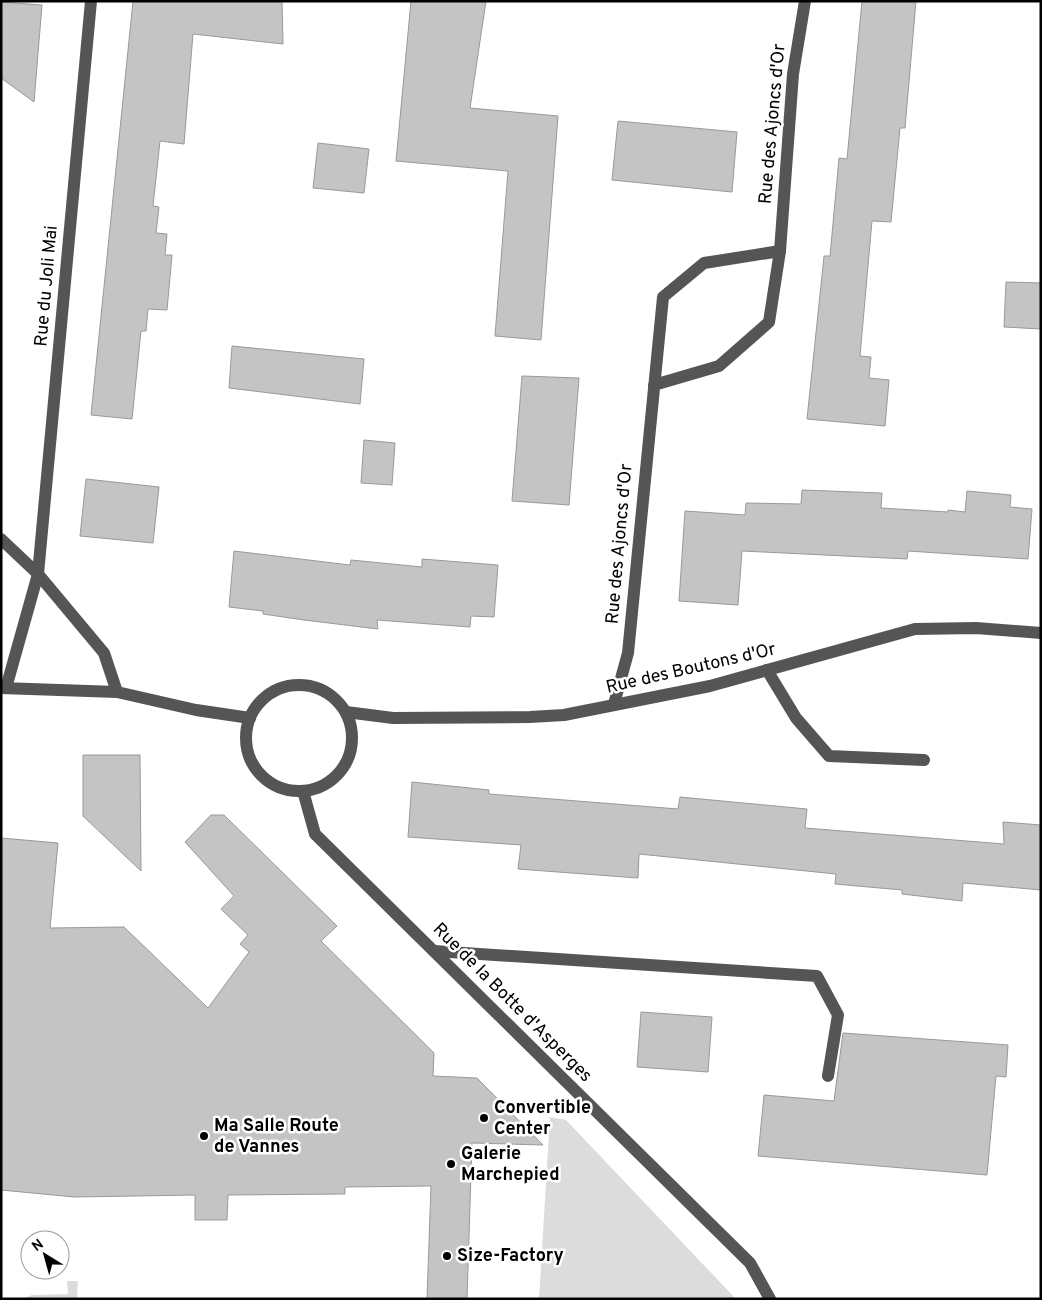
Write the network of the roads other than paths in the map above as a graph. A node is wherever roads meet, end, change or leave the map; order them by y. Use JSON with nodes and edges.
{"nodes":[{"id":1,"x":91,"y":1,"type":"edge"},
{"id":2,"x":805,"y":1,"type":"edge"},
{"id":3,"x":780,"y":251,"type":"junction"},
{"id":4,"x":654,"y":385,"type":"junction"},
{"id":5,"x":1,"y":539,"type":"edge"},
{"id":6,"x":38,"y":574,"type":"junction"},
{"id":7,"x":1041,"y":632,"type":"edge"},
{"id":8,"x":767,"y":670,"type":"junction"},
{"id":9,"x":3,"y":688,"type":"edge"},
{"id":10,"x":117,"y":692,"type":"junction"},
{"id":11,"x":614,"y":704,"type":"junction"},
{"id":12,"x":346,"y":712,"type":"junction"},
{"id":13,"x":250,"y":718,"type":"junction"},
{"id":14,"x":924,"y":760,"type":"dead end"},
{"id":15,"x":303,"y":790,"type":"junction"},
{"id":16,"x":434,"y":951,"type":"junction"},
{"id":17,"x":828,"y":1076,"type":"dead end"},
{"id":18,"x":770,"y":1299,"type":"edge"}],
"edges":[{"from":1,"to":6,"type":"street","name":"Rue du Joli Mai"},
{"from":2,"to":3,"type":"street","name":"Rue des Ajoncs d'Or"},
{"from":3,"to":4,"type":"street","name":"Rue des Ajoncs d'Or"},
{"from":3,"to":4,"type":"street","name":"Rue des Ajoncs d'Or"},
{"from":4,"to":11,"type":"street","name":"Rue des Ajoncs d'Or"},
{"from":5,"to":6,"type":"street"},
{"from":6,"to":9,"type":"street"},
{"from":6,"to":10,"type":"street"},
{"from":7,"to":8,"type":"street","name":"Rue des Boutons d'Or"},
{"from":8,"to":11,"type":"street","name":"Rue des Boutons d'Or"},
{"from":8,"to":14,"type":"street"},
{"from":9,"to":10,"type":"street"},
{"from":10,"to":13,"type":"street"},
{"from":11,"to":12,"type":"street","name":"Rue des Boutons d'Or"},
{"from":12,"to":13,"type":"street"},
{"from":12,"to":15,"type":"street"},
{"from":13,"to":15,"type":"street"},
{"from":15,"to":16,"type":"street","name":"Rue de la Botte d'Asperges"},
{"from":16,"to":17,"type":"street"},
{"from":16,"to":18,"type":"street","name":"Rue de la Botte d'Asperges"}]}
